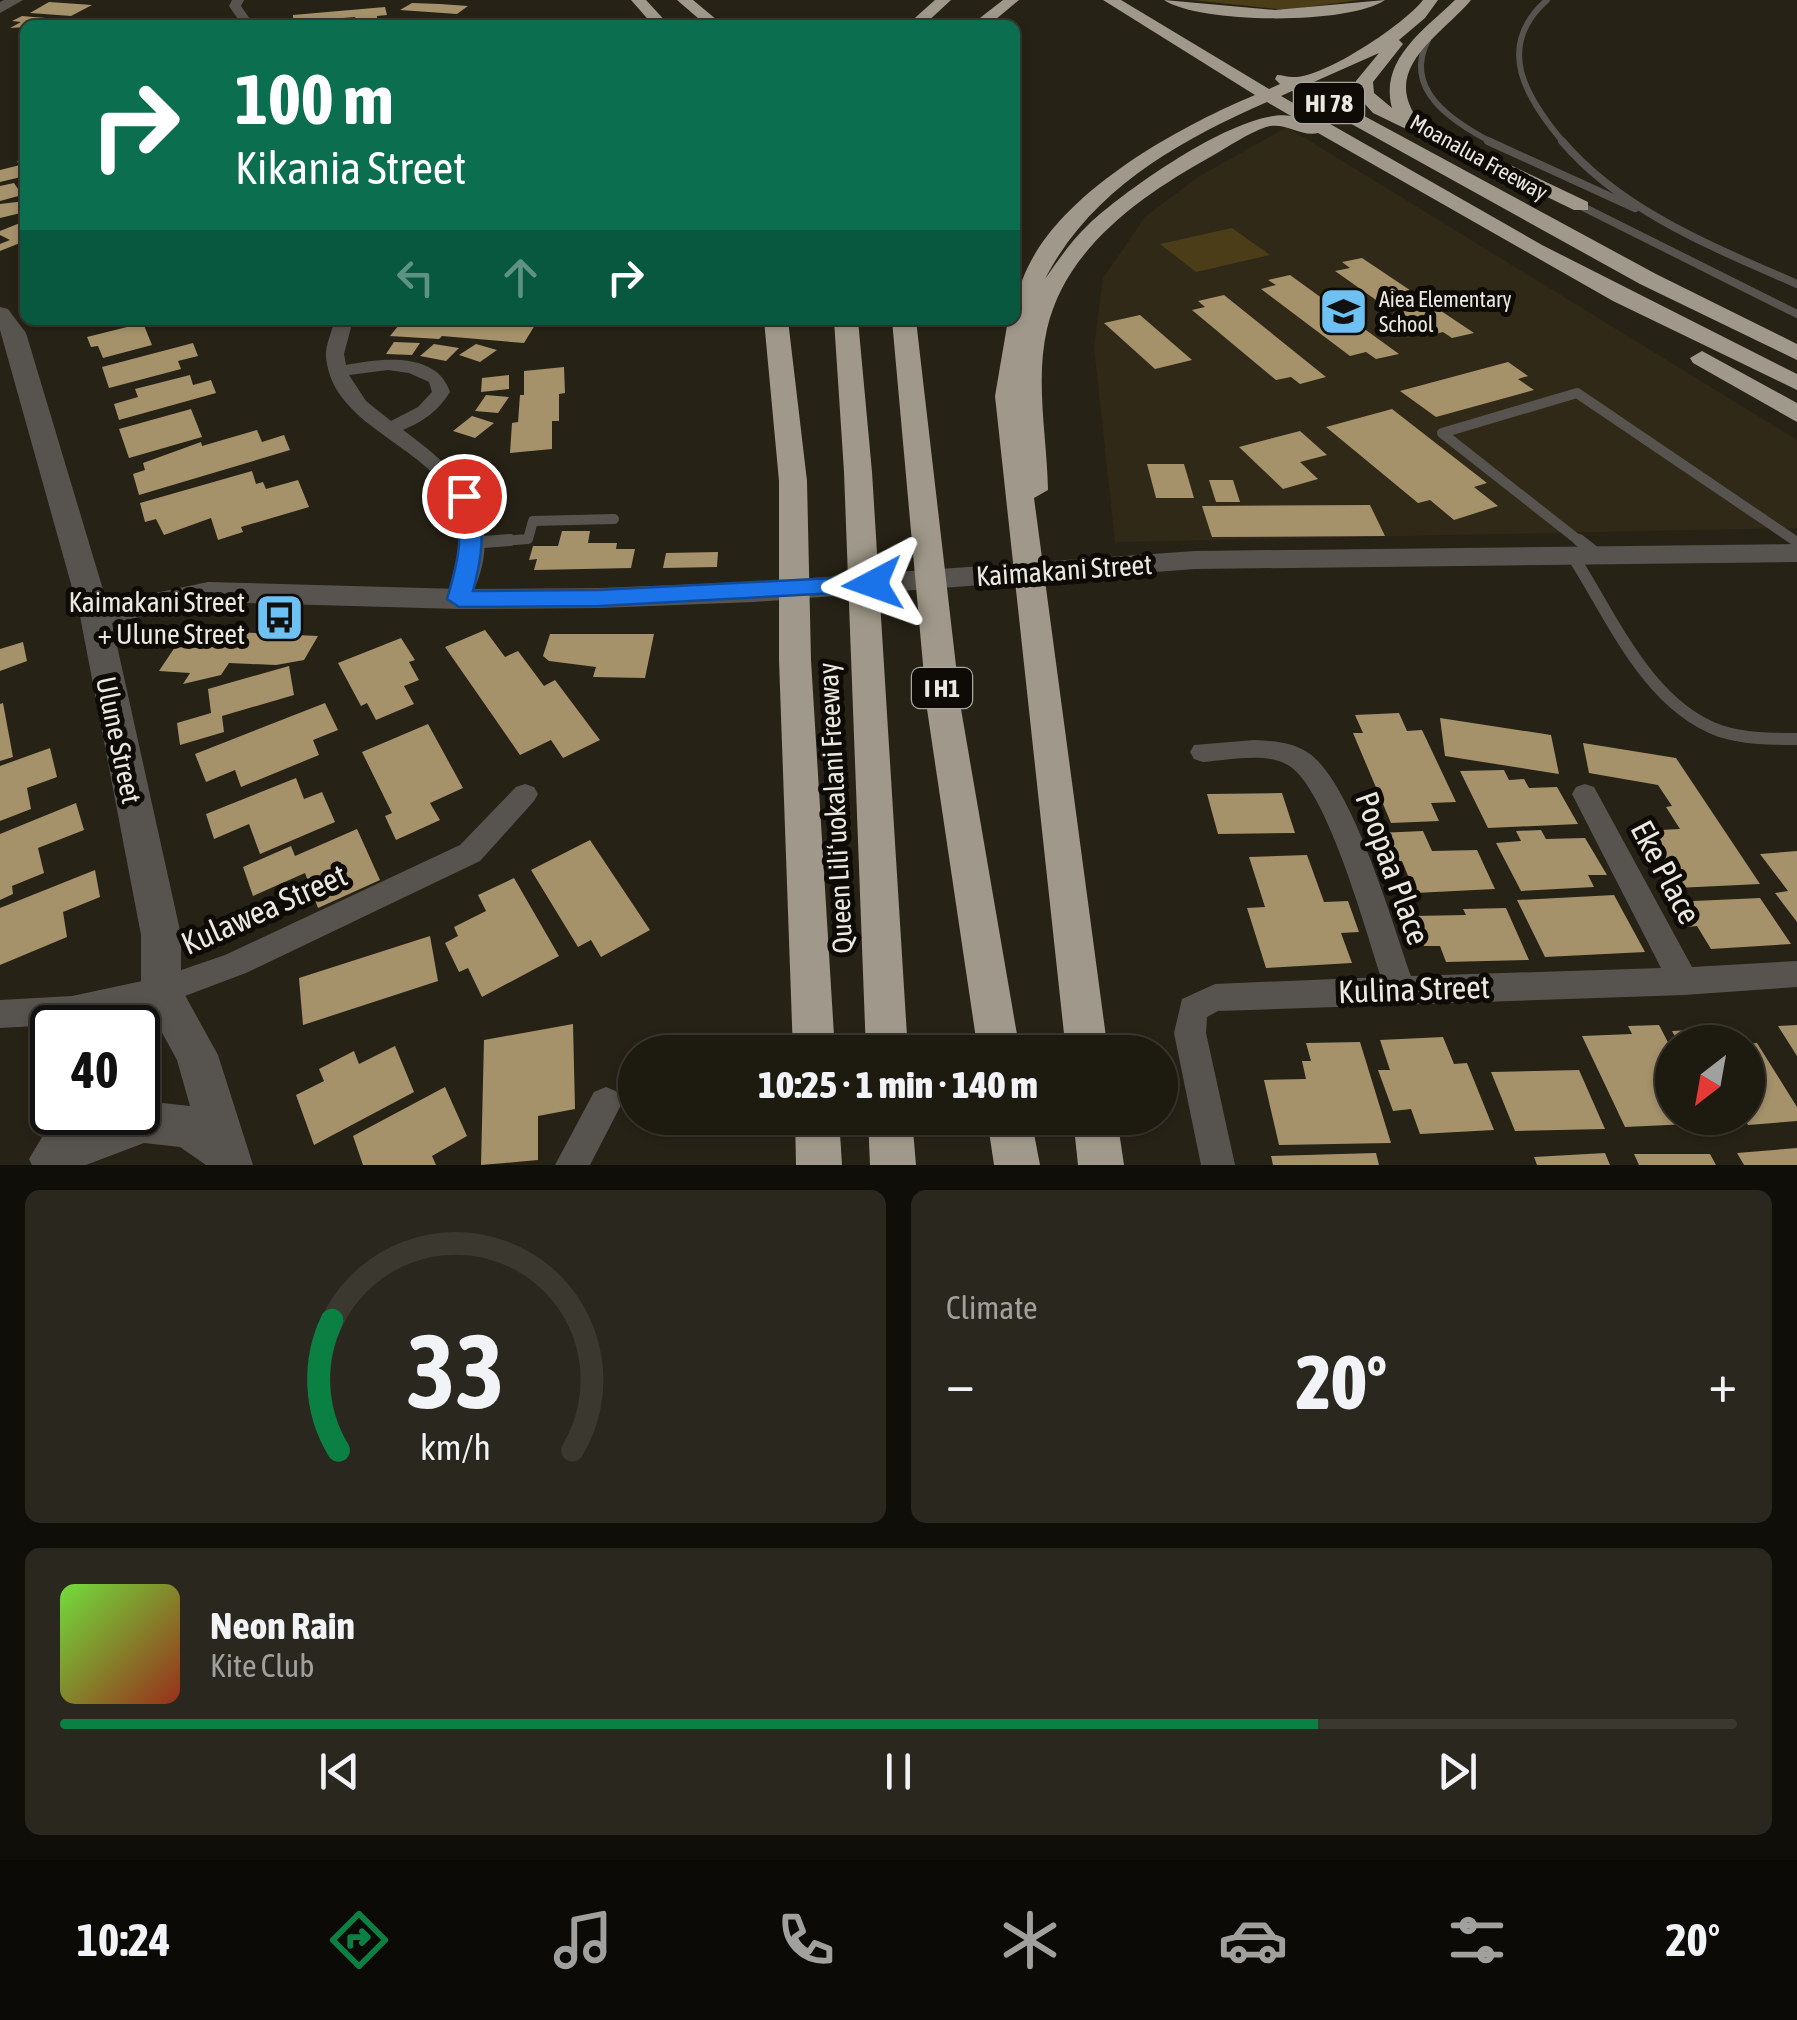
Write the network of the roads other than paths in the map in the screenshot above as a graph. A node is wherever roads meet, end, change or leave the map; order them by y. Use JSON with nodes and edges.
{"nodes":[{"id":1,"x":16,"y":0,"type":"edge"},
{"id":2,"x":638,"y":0,"type":"edge"},
{"id":3,"x":684,"y":0,"type":"edge"},
{"id":4,"x":944,"y":0,"type":"edge"},
{"id":5,"x":994,"y":0,"type":"edge"},
{"id":6,"x":1012,"y":0,"type":"edge"},
{"id":7,"x":1102,"y":0,"type":"edge"},
{"id":8,"x":1110,"y":0,"type":"edge"},
{"id":9,"x":1140,"y":0,"type":"edge"},
{"id":10,"x":1172,"y":0,"type":"edge"},
{"id":11,"x":1378,"y":0,"type":"edge"},
{"id":12,"x":1464,"y":0,"type":"edge"},
{"id":13,"x":1547,"y":0,"type":"edge"},
{"id":14,"x":1427,"y":6,"type":"edge"},
{"id":15,"x":0,"y":8,"type":"edge"},
{"id":16,"x":1449,"y":16,"type":"junction"},
{"id":17,"x":657,"y":20,"type":"edge"},
{"id":18,"x":710,"y":20,"type":"edge"},
{"id":19,"x":920,"y":20,"type":"edge"},
{"id":20,"x":970,"y":20,"type":"edge"},
{"id":21,"x":986,"y":20,"type":"edge"},
{"id":22,"x":1169,"y":36,"type":"junction"},
{"id":23,"x":1225,"y":46,"type":"dead end"},
{"id":24,"x":1259,"y":65,"type":"dead end"},
{"id":25,"x":1351,"y":143,"type":"junction"},
{"id":26,"x":1517,"y":206,"type":"junction"},
{"id":27,"x":1581,"y":206,"type":"joint"},
{"id":28,"x":1471,"y":213,"type":"junction"},
{"id":29,"x":1688,"y":234,"type":"junction"},
{"id":30,"x":1797,"y":284,"type":"edge"},
{"id":31,"x":1020,"y":310,"type":"edge"},
{"id":32,"x":0,"y":314,"type":"edge"},
{"id":33,"x":1797,"y":314,"type":"edge"},
{"id":34,"x":342,"y":325,"type":"edge"},
{"id":35,"x":777,"y":325,"type":"edge"},
{"id":36,"x":825,"y":325,"type":"edge"},
{"id":37,"x":846,"y":325,"type":"edge"},
{"id":38,"x":905,"y":325,"type":"edge"},
{"id":39,"x":1015,"y":325,"type":"edge"},
{"id":40,"x":1797,"y":352,"type":"edge"},
{"id":41,"x":337,"y":372,"type":"junction"},
{"id":42,"x":28,"y":378,"type":"junction"},
{"id":43,"x":1797,"y":384,"type":"edge"},
{"id":44,"x":0,"y":385,"type":"edge"},
{"id":45,"x":1797,"y":414,"type":"edge"},
{"id":46,"x":390,"y":429,"type":"junction"},
{"id":47,"x":858,"y":472,"type":"junction"},
{"id":48,"x":614,"y":519,"type":"dead end"},
{"id":49,"x":1797,"y":542,"type":"edge"},
{"id":50,"x":472,"y":544,"type":"junction"},
{"id":51,"x":1797,"y":554,"type":"edge"},
{"id":52,"x":1585,"y":555,"type":"junction"},
{"id":53,"x":1030,"y":590,"type":"junction"},
{"id":54,"x":459,"y":599,"type":"junction"},
{"id":55,"x":95,"y":616,"type":"junction"},
{"id":56,"x":1797,"y":740,"type":"edge"},
{"id":57,"x":1203,"y":752,"type":"dead end"},
{"id":58,"x":525,"y":794,"type":"dead end"},
{"id":59,"x":1585,"y":794,"type":"dead end"},
{"id":60,"x":1797,"y":974,"type":"edge"},
{"id":61,"x":1684,"y":982,"type":"junction"},
{"id":62,"x":1400,"y":987,"type":"junction"},
{"id":63,"x":162,"y":991,"type":"junction"},
{"id":64,"x":153,"y":1005,"type":"edge"},
{"id":65,"x":0,"y":1014,"type":"edge"},
{"id":66,"x":813,"y":1035,"type":"edge"},
{"id":67,"x":886,"y":1035,"type":"edge"},
{"id":68,"x":996,"y":1035,"type":"edge"},
{"id":69,"x":1085,"y":1035,"type":"edge"},
{"id":70,"x":606,"y":1103,"type":"dead end"},
{"id":71,"x":68,"y":1135,"type":"edge"},
{"id":72,"x":818,"y":1135,"type":"edge"},
{"id":73,"x":891,"y":1135,"type":"edge"},
{"id":74,"x":1012,"y":1135,"type":"edge"},
{"id":75,"x":1097,"y":1135,"type":"edge"},
{"id":76,"x":51,"y":1160,"type":"edge"},
{"id":77,"x":229,"y":1160,"type":"edge"},
{"id":78,"x":572,"y":1165,"type":"edge"},
{"id":79,"x":819,"y":1165,"type":"edge"},
{"id":80,"x":892,"y":1165,"type":"edge"},
{"id":81,"x":1017,"y":1165,"type":"edge"},
{"id":82,"x":1101,"y":1165,"type":"edge"},
{"id":83,"x":1218,"y":1165,"type":"edge"}],
"edges":[{"from":1,"to":15,"type":"street"},
{"from":2,"to":17,"type":"highway"},
{"from":3,"to":18,"type":"highway"},
{"from":4,"to":19,"type":"highway"},
{"from":5,"to":20,"type":"highway"},
{"from":6,"to":21,"type":"highway"},
{"from":7,"to":22,"type":"highway"},
{"from":8,"to":22,"type":"highway","name":"Moanalua Freeway","number":"HI 78"},
{"from":9,"to":23,"type":"highway"},
{"from":10,"to":11,"type":"highway"},
{"from":12,"to":16,"type":"highway"},
{"from":13,"to":29,"type":"lane"},
{"from":14,"to":27,"type":"highway"},
{"from":14,"to":31,"type":"highway"},
{"from":16,"to":26,"type":"highway"},
{"from":16,"to":29,"type":"lane"},
{"from":22,"to":25,"type":"highway","name":"Moanalua Freeway","number":"HI 78"},
{"from":24,"to":26,"type":"highway","name":"Moanalua Freeway","number":"HI 78"},
{"from":25,"to":28,"type":"highway","name":"Moanalua Freeway","number":"HI 78"},
{"from":25,"to":53,"type":"highway"},
{"from":26,"to":40,"type":"highway","name":"Moanalua Freeway","number":"HI 78"},
{"from":27,"to":33,"type":"lane"},
{"from":28,"to":43,"type":"highway","number":"HI 78"},
{"from":28,"to":45,"type":"highway"},
{"from":29,"to":30,"type":"lane"},
{"from":32,"to":42,"type":"street","name":"Ulune Street"},
{"from":34,"to":41,"type":"street"},
{"from":35,"to":66,"type":"highway"},
{"from":36,"to":47,"type":"highway"},
{"from":37,"to":47,"type":"highway","name":"Queen Liliʻuokalani Freeway"},
{"from":38,"to":68,"type":"highway","number":"I H1"},
{"from":39,"to":53,"type":"highway"},
{"from":41,"to":46,"type":"street"},
{"from":41,"to":46,"type":"street"},
{"from":42,"to":44,"type":"street"},
{"from":42,"to":55,"type":"street","name":"Ulune Street"},
{"from":46,"to":50,"type":"street"},
{"from":47,"to":67,"type":"highway","name":"Queen Liliʻuokalani Freeway"},
{"from":48,"to":50,"type":"lane"},
{"from":49,"to":52,"type":"lane"},
{"from":50,"to":54,"type":"street"},
{"from":51,"to":52,"type":"street","name":"Kaimakani Street"},
{"from":52,"to":54,"type":"street","name":"Kaimakani Street"},
{"from":52,"to":56,"type":"lane"},
{"from":53,"to":69,"type":"highway"},
{"from":54,"to":55,"type":"street","name":"Kaimakani Street"},
{"from":55,"to":63,"type":"street","name":"Ulune Street"},
{"from":57,"to":62,"type":"street","name":"Poopaa Place"},
{"from":58,"to":63,"type":"street","name":"Kulawea Street"},
{"from":59,"to":61,"type":"street","name":"Eke Place"},
{"from":60,"to":61,"type":"street","name":"Kulina Street"},
{"from":61,"to":62,"type":"street","name":"Kulina Street"},
{"from":62,"to":83,"type":"street","name":"Kulina Street"},
{"from":63,"to":64,"type":"street"},
{"from":63,"to":65,"type":"street","name":"Kulawea Street"},
{"from":63,"to":77,"type":"street","name":"Ulune Street"},
{"from":70,"to":78,"type":"street"},
{"from":71,"to":76,"type":"street"},
{"from":72,"to":79,"type":"highway"},
{"from":73,"to":80,"type":"highway"},
{"from":74,"to":81,"type":"highway"},
{"from":75,"to":82,"type":"highway"},
{"from":76,"to":77,"type":"street"}]}
